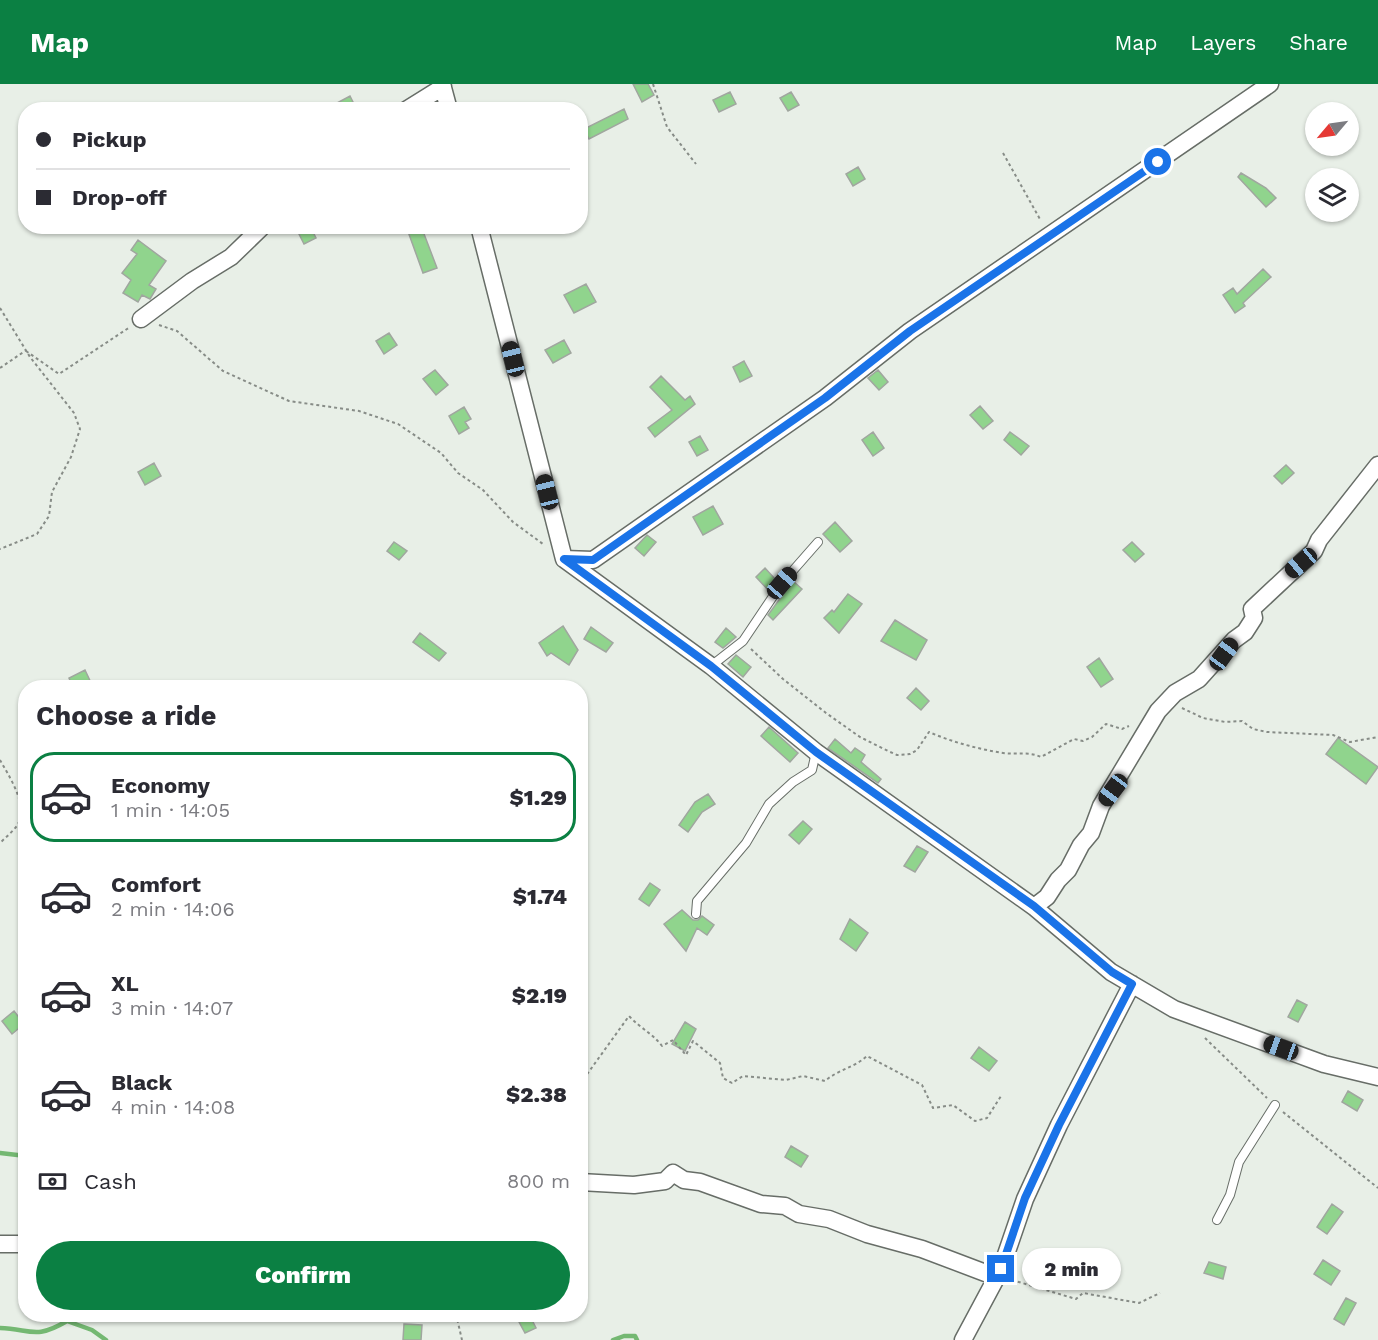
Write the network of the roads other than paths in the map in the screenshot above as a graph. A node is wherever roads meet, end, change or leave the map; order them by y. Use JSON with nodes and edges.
{"nodes":[{"id":1,"x":1270,"y":84,"type":"edge"},
{"id":2,"x":442,"y":85,"type":"edge"},
{"id":3,"x":417,"y":102,"type":"edge"},
{"id":4,"x":447,"y":102,"type":"edge"},
{"id":5,"x":254,"y":234,"type":"edge"},
{"id":6,"x":481,"y":234,"type":"edge"},
{"id":7,"x":141,"y":319,"type":"road end"},
{"id":8,"x":1378,"y":465,"type":"edge"},
{"id":9,"x":818,"y":542,"type":"dead end"},
{"id":10,"x":564,"y":559,"type":"junction"},
{"id":11,"x":711,"y":666,"type":"junction"},
{"id":12,"x":816,"y":752,"type":"junction"},
{"id":13,"x":1034,"y":906,"type":"junction"},
{"id":14,"x":696,"y":914,"type":"dead end"},
{"id":15,"x":1132,"y":984,"type":"junction"},
{"id":16,"x":1378,"y":1077,"type":"edge"},
{"id":17,"x":1275,"y":1105,"type":"dead end"},
{"id":18,"x":588,"y":1182,"type":"edge"},
{"id":19,"x":1217,"y":1220,"type":"dead end"},
{"id":20,"x":0,"y":1244,"type":"edge"},
{"id":21,"x":18,"y":1244,"type":"edge"},
{"id":22,"x":996,"y":1277,"type":"junction"},
{"id":23,"x":963,"y":1340,"type":"edge"}],
"edges":[{"from":1,"to":10,"type":"street"},
{"from":2,"to":3,"type":"street"},
{"from":2,"to":4,"type":"street"},
{"from":5,"to":7,"type":"street"},
{"from":6,"to":10,"type":"street"},
{"from":8,"to":13,"type":"street"},
{"from":9,"to":11,"type":"lane"},
{"from":10,"to":11,"type":"street"},
{"from":11,"to":12,"type":"street"},
{"from":12,"to":13,"type":"street"},
{"from":12,"to":14,"type":"lane"},
{"from":13,"to":15,"type":"street"},
{"from":15,"to":16,"type":"street"},
{"from":15,"to":22,"type":"street"},
{"from":17,"to":19,"type":"lane"},
{"from":18,"to":22,"type":"street"},
{"from":20,"to":21,"type":"street"},
{"from":22,"to":23,"type":"street"}]}
